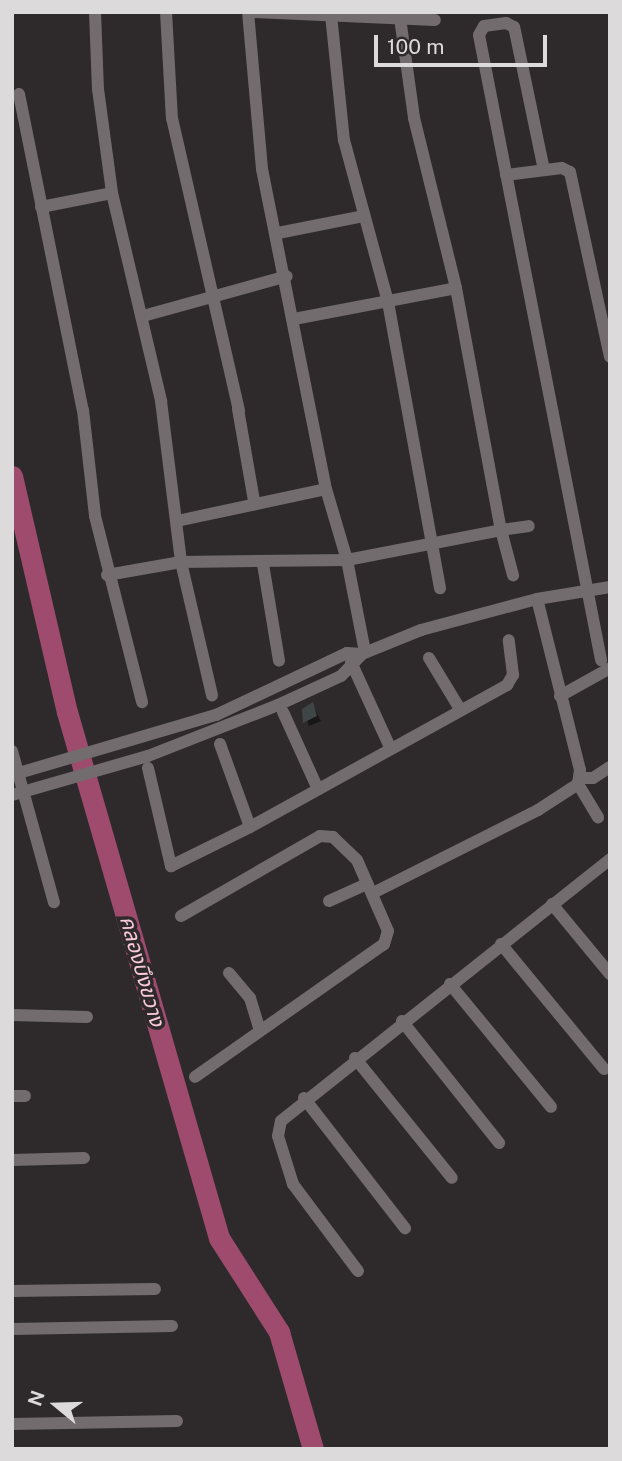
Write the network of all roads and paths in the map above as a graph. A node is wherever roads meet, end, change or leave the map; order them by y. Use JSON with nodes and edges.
{"nodes":[{"id":1,"x":95,"y":12,"type":"edge"},
{"id":2,"x":166,"y":12,"type":"edge"},
{"id":3,"x":251,"y":12,"type":"edge"},
{"id":4,"x":331,"y":15,"type":"junction"},
{"id":5,"x":400,"y":18,"type":"junction"},
{"id":6,"x":435,"y":20,"type":"dead end"},
{"id":7,"x":19,"y":94,"type":"dead end"},
{"id":8,"x":544,"y":170,"type":"junction"},
{"id":9,"x":506,"y":175,"type":"junction"},
{"id":10,"x":111,"y":193,"type":"junction"},
{"id":11,"x":41,"y":207,"type":"junction"},
{"id":12,"x":364,"y":216,"type":"junction"},
{"id":13,"x":278,"y":233,"type":"junction"},
{"id":14,"x":287,"y":276,"type":"junction"},
{"id":15,"x":456,"y":288,"type":"junction"},
{"id":16,"x":212,"y":297,"type":"junction"},
{"id":17,"x":388,"y":302,"type":"junction"},
{"id":18,"x":143,"y":316,"type":"junction"},
{"id":19,"x":294,"y":319,"type":"junction"},
{"id":20,"x":610,"y":357,"type":"edge"},
{"id":21,"x":326,"y":489,"type":"junction"},
{"id":22,"x":254,"y":502,"type":"junction"},
{"id":23,"x":177,"y":521,"type":"junction"},
{"id":24,"x":529,"y":526,"type":"dead end"},
{"id":25,"x":501,"y":530,"type":"junction"},
{"id":26,"x":431,"y":544,"type":"junction"},
{"id":27,"x":347,"y":560,"type":"junction"},
{"id":28,"x":181,"y":562,"type":"junction"},
{"id":29,"x":262,"y":564,"type":"junction"},
{"id":30,"x":107,"y":575,"type":"junction"},
{"id":31,"x":513,"y":575,"type":"dead end"},
{"id":32,"x":610,"y":587,"type":"edge"},
{"id":33,"x":440,"y":588,"type":"dead end"},
{"id":34,"x":587,"y":591,"type":"junction"},
{"id":35,"x":537,"y":599,"type":"junction"},
{"id":36,"x":509,"y":640,"type":"dead end"},
{"id":37,"x":347,"y":653,"type":"junction"},
{"id":38,"x":363,"y":653,"type":"junction"},
{"id":39,"x":429,"y":658,"type":"dead end"},
{"id":40,"x":279,"y":661,"type":"dead end"},
{"id":41,"x":606,"y":664,"type":"edge"},
{"id":42,"x":353,"y":667,"type":"junction"},
{"id":43,"x":277,"y":684,"type":"junction"},
{"id":44,"x":212,"y":695,"type":"dead end"},
{"id":45,"x":560,"y":696,"type":"junction"},
{"id":46,"x":142,"y":702,"type":"dead end"},
{"id":47,"x":284,"y":707,"type":"junction"},
{"id":48,"x":460,"y":709,"type":"junction"},
{"id":49,"x":156,"y":735,"type":"junction"},
{"id":50,"x":220,"y":744,"type":"dead end"},
{"id":51,"x":390,"y":747,"type":"junction"},
{"id":52,"x":12,"y":751,"type":"edge"},
{"id":53,"x":151,"y":759,"type":"junction"},
{"id":54,"x":610,"y":767,"type":"edge"},
{"id":55,"x":15,"y":774,"type":"edge"},
{"id":56,"x":579,"y":781,"type":"junction"},
{"id":57,"x":317,"y":789,"type":"junction"},
{"id":58,"x":18,"y":794,"type":"edge"},
{"id":59,"x":598,"y":817,"type":"dead end"},
{"id":60,"x":250,"y":827,"type":"junction"},
{"id":61,"x":607,"y":866,"type":"edge"},
{"id":62,"x":370,"y":888,"type":"junction"},
{"id":63,"x":329,"y":901,"type":"dead end"},
{"id":64,"x":54,"y":902,"type":"dead end"},
{"id":65,"x":552,"y":904,"type":"junction"},
{"id":66,"x":181,"y":916,"type":"dead end"},
{"id":67,"x":501,"y":944,"type":"junction"},
{"id":68,"x":229,"y":973,"type":"dead end"},
{"id":69,"x":610,"y":974,"type":"edge"},
{"id":70,"x":450,"y":984,"type":"junction"},
{"id":71,"x":12,"y":1015,"type":"edge"},
{"id":72,"x":87,"y":1017,"type":"dead end"},
{"id":73,"x":402,"y":1021,"type":"junction"},
{"id":74,"x":260,"y":1031,"type":"junction"},
{"id":75,"x":355,"y":1058,"type":"junction"},
{"id":76,"x":604,"y":1069,"type":"dead end"},
{"id":77,"x":195,"y":1077,"type":"dead end"},
{"id":78,"x":304,"y":1098,"type":"junction"},
{"id":79,"x":551,"y":1107,"type":"dead end"},
{"id":80,"x":499,"y":1143,"type":"dead end"},
{"id":81,"x":84,"y":1158,"type":"dead end"},
{"id":82,"x":12,"y":1160,"type":"edge"},
{"id":83,"x":452,"y":1178,"type":"dead end"},
{"id":84,"x":405,"y":1228,"type":"dead end"},
{"id":85,"x":358,"y":1272,"type":"dead end"},
{"id":86,"x":155,"y":1289,"type":"dead end"},
{"id":87,"x":12,"y":1291,"type":"edge"},
{"id":88,"x":172,"y":1326,"type":"dead end"},
{"id":89,"x":12,"y":1329,"type":"edge"},
{"id":90,"x":177,"y":1421,"type":"dead end"},
{"id":91,"x":12,"y":1424,"type":"edge"}],
"edges":[{"from":1,"to":10,"type":"street"},
{"from":2,"to":16,"type":"street"},
{"from":3,"to":4,"type":"street"},
{"from":3,"to":13,"type":"street"},
{"from":4,"to":5,"type":"street"},
{"from":4,"to":12,"type":"street"},
{"from":5,"to":6,"type":"street"},
{"from":5,"to":15,"type":"street"},
{"from":7,"to":11,"type":"street"},
{"from":8,"to":9,"type":"street"},
{"from":8,"to":9,"type":"street"},
{"from":8,"to":20,"type":"street"},
{"from":9,"to":34,"type":"street"},
{"from":10,"to":11,"type":"street"},
{"from":10,"to":18,"type":"street"},
{"from":11,"to":30,"type":"street"},
{"from":12,"to":13,"type":"street"},
{"from":12,"to":17,"type":"street"},
{"from":13,"to":14,"type":"street"},
{"from":14,"to":16,"type":"street"},
{"from":14,"to":19,"type":"street"},
{"from":15,"to":17,"type":"street"},
{"from":15,"to":25,"type":"street"},
{"from":16,"to":18,"type":"street"},
{"from":16,"to":22,"type":"street"},
{"from":17,"to":19,"type":"street"},
{"from":17,"to":26,"type":"street"},
{"from":18,"to":23,"type":"street"},
{"from":19,"to":21,"type":"street"},
{"from":21,"to":22,"type":"street"},
{"from":21,"to":27,"type":"street"},
{"from":22,"to":23,"type":"street"},
{"from":23,"to":28,"type":"street"},
{"from":24,"to":25,"type":"street"},
{"from":25,"to":26,"type":"street"},
{"from":25,"to":31,"type":"street"},
{"from":26,"to":27,"type":"street"},
{"from":26,"to":33,"type":"street"},
{"from":27,"to":29,"type":"street"},
{"from":27,"to":38,"type":"street"},
{"from":28,"to":29,"type":"street"},
{"from":28,"to":30,"type":"street"},
{"from":28,"to":44,"type":"street"},
{"from":29,"to":40,"type":"street"},
{"from":30,"to":46,"type":"street"},
{"from":32,"to":34,"type":"street"},
{"from":34,"to":35,"type":"street"},
{"from":34,"to":41,"type":"street"},
{"from":35,"to":38,"type":"street"},
{"from":35,"to":45,"type":"street"},
{"from":36,"to":48,"type":"street"},
{"from":37,"to":38,"type":"street"},
{"from":37,"to":42,"type":"street"},
{"from":37,"to":43,"type":"street"},
{"from":38,"to":42,"type":"street"},
{"from":39,"to":48,"type":"street"},
{"from":41,"to":45,"type":"street"},
{"from":42,"to":47,"type":"street"},
{"from":42,"to":51,"type":"street"},
{"from":43,"to":47,"type":"street"},
{"from":43,"to":49,"type":"street"},
{"from":45,"to":56,"type":"street"},
{"from":47,"to":53,"type":"street"},
{"from":47,"to":57,"type":"street"},
{"from":48,"to":51,"type":"street"},
{"from":49,"to":53,"type":"street"},
{"from":49,"to":55,"type":"street"},
{"from":50,"to":60,"type":"street"},
{"from":51,"to":57,"type":"street"},
{"from":52,"to":55,"type":"street"},
{"from":53,"to":58,"type":"street"},
{"from":53,"to":60,"type":"street"},
{"from":54,"to":56,"type":"street"},
{"from":55,"to":58,"type":"street"},
{"from":56,"to":59,"type":"street"},
{"from":56,"to":62,"type":"street"},
{"from":57,"to":60,"type":"street"},
{"from":58,"to":64,"type":"street"},
{"from":61,"to":65,"type":"street"},
{"from":62,"to":63,"type":"street"},
{"from":62,"to":66,"type":"street"},
{"from":62,"to":74,"type":"street"},
{"from":65,"to":67,"type":"street"},
{"from":65,"to":69,"type":"street"},
{"from":67,"to":70,"type":"street"},
{"from":67,"to":76,"type":"street"},
{"from":68,"to":74,"type":"street"},
{"from":70,"to":73,"type":"street"},
{"from":70,"to":79,"type":"street"},
{"from":71,"to":72,"type":"street"},
{"from":73,"to":75,"type":"street"},
{"from":73,"to":80,"type":"street"},
{"from":74,"to":77,"type":"street"},
{"from":75,"to":78,"type":"street"},
{"from":75,"to":83,"type":"street"},
{"from":78,"to":84,"type":"street"},
{"from":78,"to":85,"type":"street"},
{"from":81,"to":82,"type":"street"},
{"from":86,"to":87,"type":"street"},
{"from":88,"to":89,"type":"street"},
{"from":90,"to":91,"type":"street"}]}
